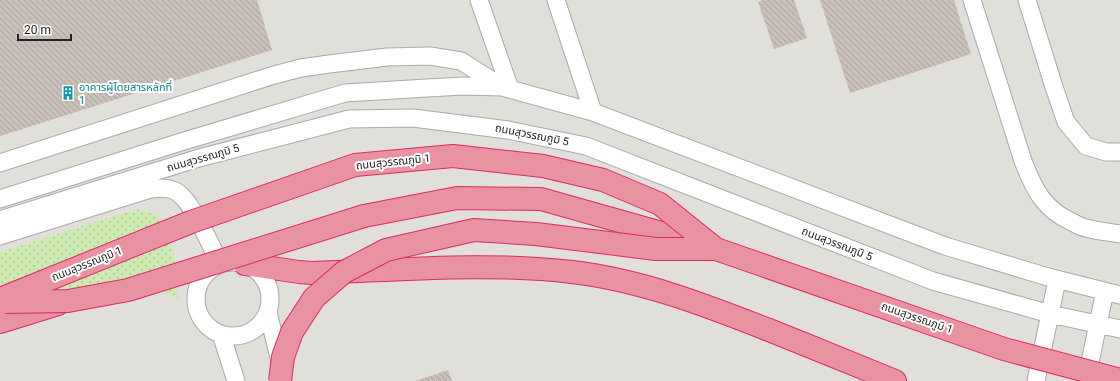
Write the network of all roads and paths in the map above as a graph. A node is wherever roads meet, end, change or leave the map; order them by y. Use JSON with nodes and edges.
{"nodes":[{"id":1,"x":479,"y":0,"type":"edge"},
{"id":2,"x":556,"y":0,"type":"edge"},
{"id":3,"x":972,"y":0,"type":"edge"},
{"id":4,"x":1027,"y":0,"type":"edge"},
{"id":5,"x":506,"y":88,"type":"junction"},
{"id":6,"x":593,"y":112,"type":"junction"},
{"id":7,"x":1120,"y":152,"type":"edge"},
{"id":8,"x":0,"y":164,"type":"edge"},
{"id":9,"x":0,"y":199,"type":"edge"},
{"id":10,"x":0,"y":220,"type":"edge"},
{"id":11,"x":1120,"y":234,"type":"edge"},
{"id":12,"x":0,"y":236,"type":"edge"},
{"id":13,"x":716,"y":249,"type":"junction"},
{"id":14,"x":220,"y":264,"type":"junction"},
{"id":15,"x":246,"y":264,"type":"junction"},
{"id":16,"x":1057,"y":280,"type":"junction"},
{"id":17,"x":1112,"y":293,"type":"edge"},
{"id":18,"x":0,"y":299,"type":"edge"},
{"id":19,"x":68,"y":301,"type":"junction"},
{"id":20,"x":0,"y":302,"type":"edge"},
{"id":21,"x":268,"y":312,"type":"junction"},
{"id":22,"x":1050,"y":314,"type":"junction"},
{"id":23,"x":0,"y":322,"type":"edge"},
{"id":24,"x":1098,"y":324,"type":"junction"},
{"id":25,"x":1120,"y":329,"type":"edge"},
{"id":26,"x":221,"y":334,"type":"junction"},
{"id":27,"x":1120,"y":380,"type":"edge"},
{"id":28,"x":236,"y":381,"type":"edge"},
{"id":29,"x":280,"y":381,"type":"edge"},
{"id":30,"x":284,"y":381,"type":"edge"},
{"id":31,"x":896,"y":381,"type":"edge"},
{"id":32,"x":1036,"y":381,"type":"edge"},
{"id":33,"x":1086,"y":381,"type":"edge"}],
"edges":[{"from":1,"to":5,"type":"street"},
{"from":2,"to":6,"type":"street"},
{"from":3,"to":11,"type":"street"},
{"from":4,"to":7,"type":"street"},
{"from":5,"to":6,"type":"street","name":"ถนนสุวรรณภูมิ 5"},
{"from":5,"to":8,"type":"street","name":"ถนนสุวรรณภูมิ 5"},
{"from":5,"to":9,"type":"street","name":"ถนนสุวรรณภูมิ 5"},
{"from":6,"to":16,"type":"street","name":"ถนนสุวรรณภูมิ 5"},
{"from":10,"to":22,"type":"street","name":"ถนนสุวรรณภูมิ 5"},
{"from":12,"to":14,"type":"street","name":"ถนนสุวรรณภูมิ 5"},
{"from":13,"to":18,"type":"highway","name":"ถนนสุวรรณภูมิ 1","bridge":true},
{"from":13,"to":19,"type":"highway","name":"ถนนสุวรรณภูมิ 1","bridge":true},
{"from":13,"to":27,"type":"highway","name":"ถนนสุวรรณภูมิ 1","bridge":true},
{"from":13,"to":29,"type":"highway","name":"ถนนสุวรรณภูมิ 1","bridge":true},
{"from":14,"to":15,"type":"street"},
{"from":14,"to":26,"type":"street"},
{"from":15,"to":21,"type":"street"},
{"from":15,"to":31,"type":"highway"},
{"from":16,"to":17,"type":"street","name":"ถนนสุวรรณภูมิ 5"},
{"from":16,"to":22,"type":"street"},
{"from":17,"to":24,"type":"street","name":"ถนนสุวรรณภูมิ 5"},
{"from":19,"to":20,"type":"highway","name":"ถนนสุวรรณภูมิ 1","bridge":true},
{"from":19,"to":23,"type":"highway","name":"ถนนสุวรรณภูมิ 1","bridge":true},
{"from":21,"to":26,"type":"street"},
{"from":21,"to":30,"type":"street"},
{"from":22,"to":24,"type":"street","name":"ถนนสุวรรณภูมิ 5"},
{"from":22,"to":32,"type":"street"},
{"from":24,"to":25,"type":"street","name":"ถนนสุวรรณภูมิ 5"},
{"from":24,"to":33,"type":"street","name":"ถนนสุวรรณภูมิ 5"},
{"from":26,"to":28,"type":"street"}]}
